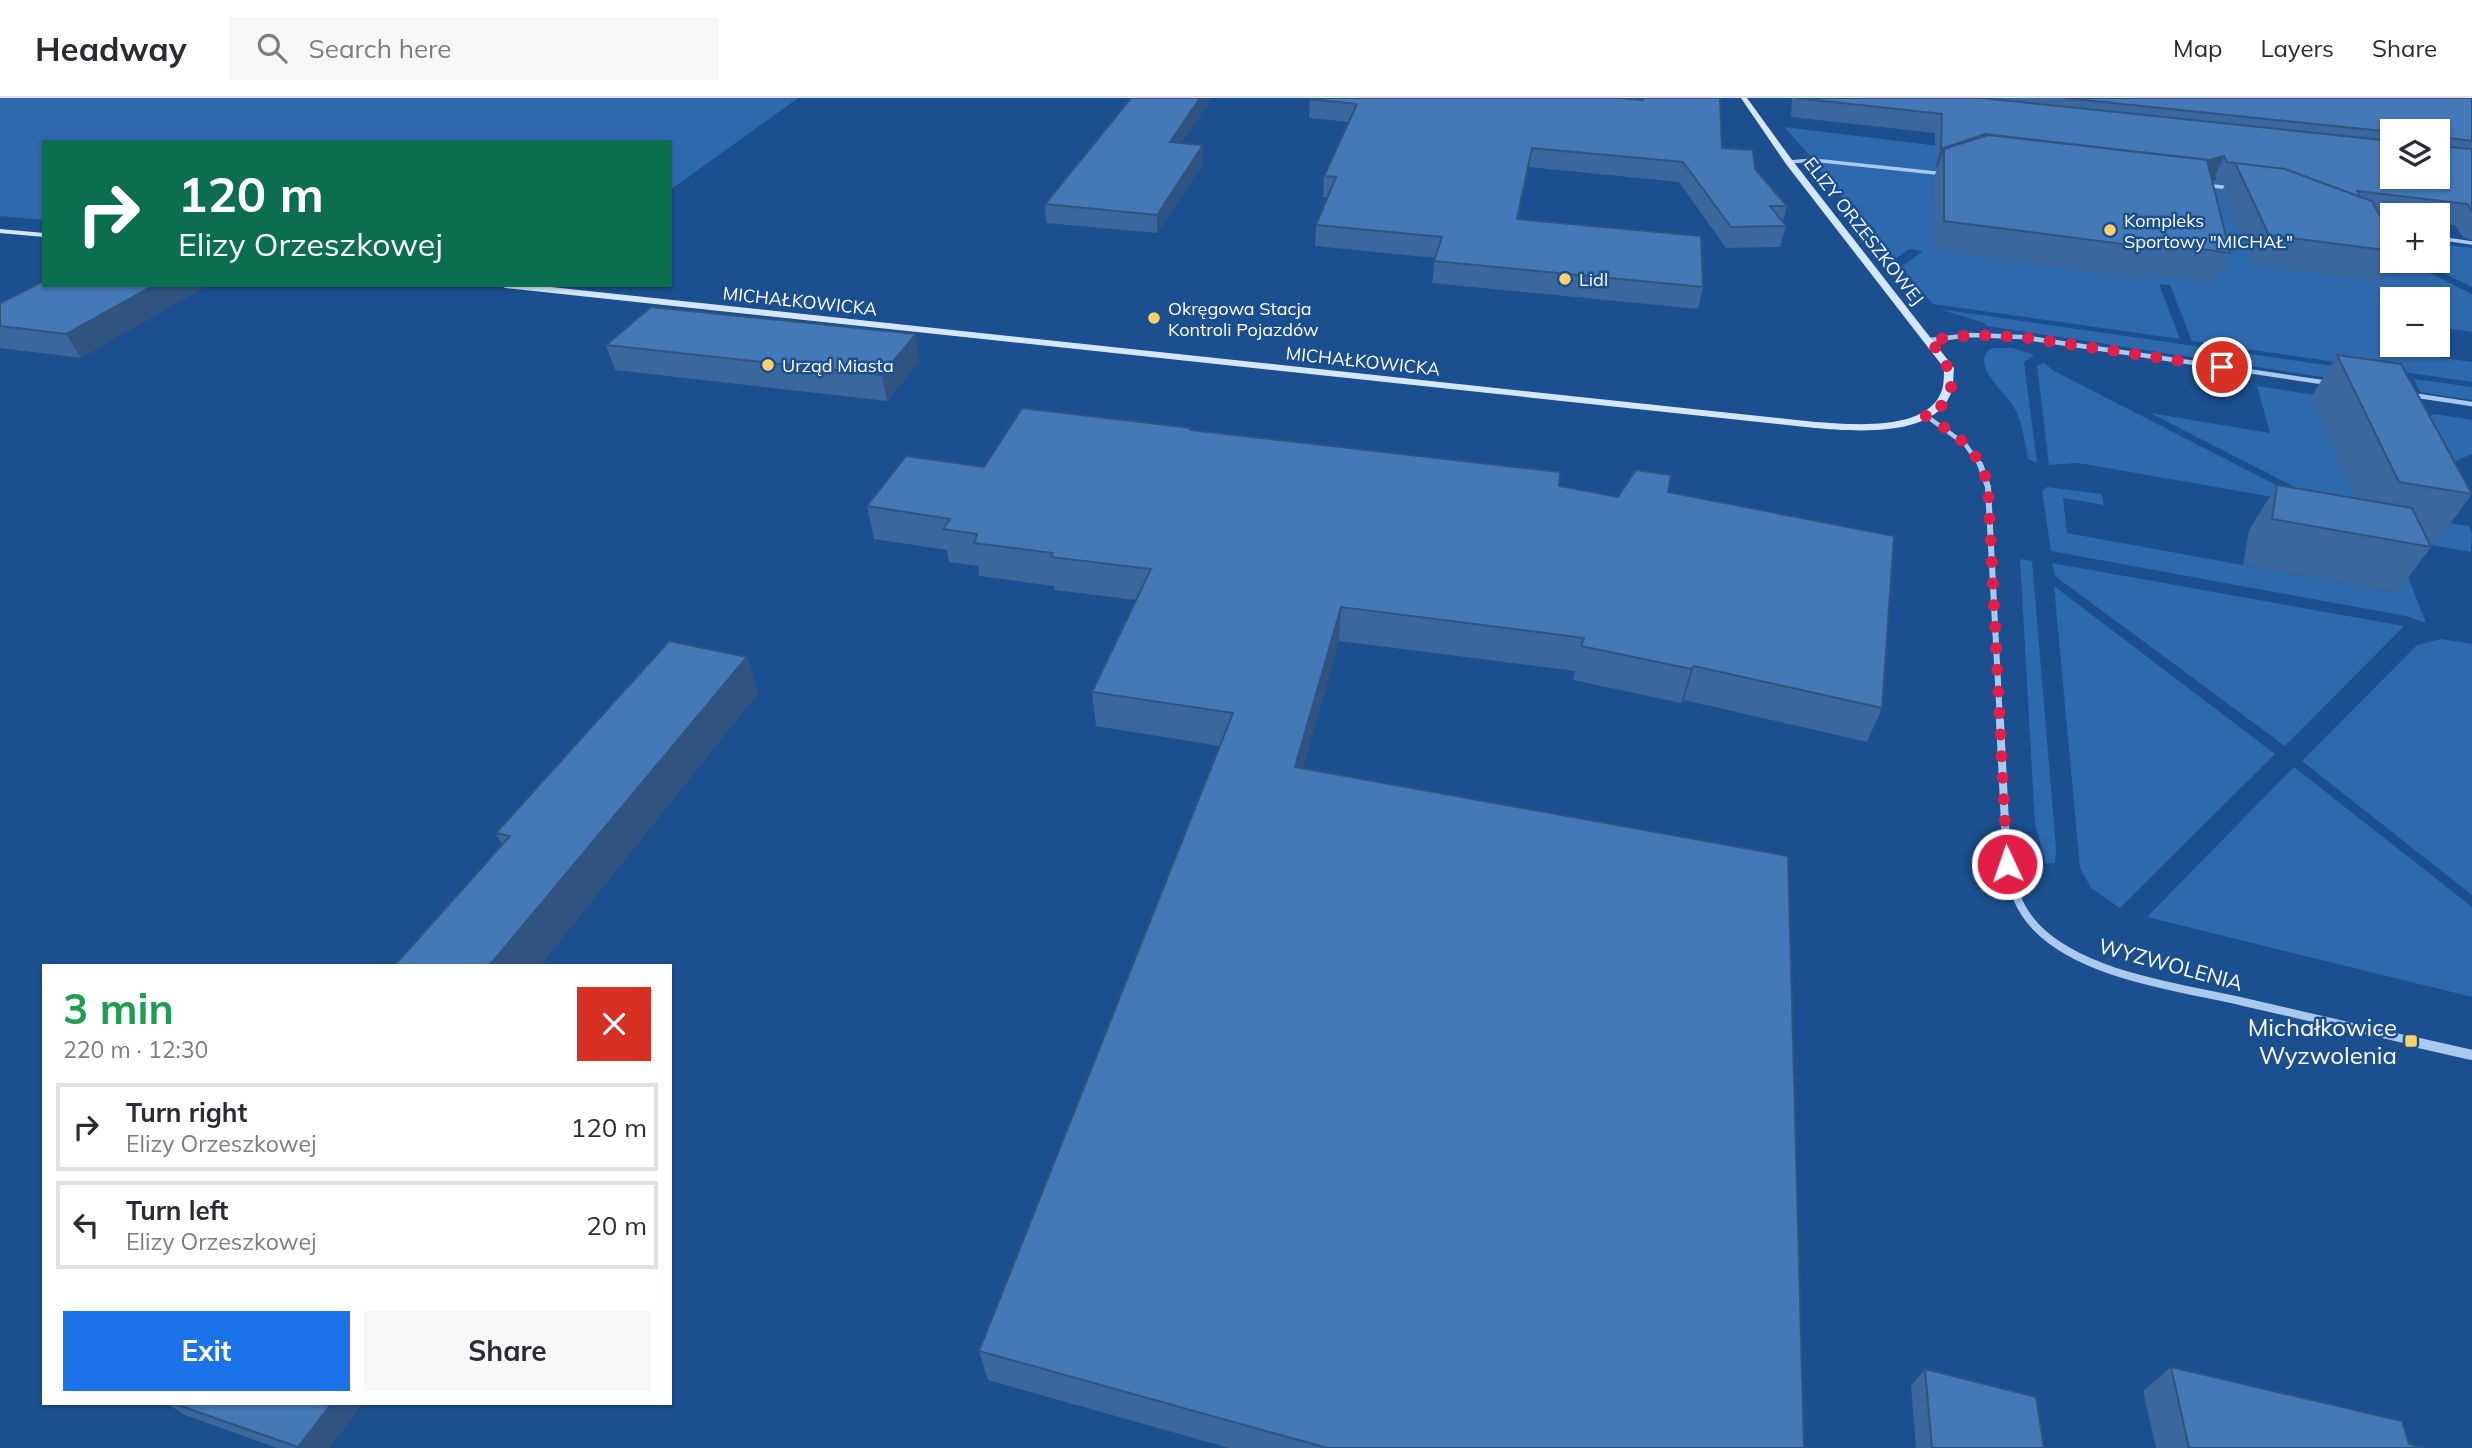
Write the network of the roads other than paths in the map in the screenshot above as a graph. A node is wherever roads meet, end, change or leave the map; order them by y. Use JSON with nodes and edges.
{"nodes":[{"id":1,"x":1744,"y":98,"type":"edge"},
{"id":2,"x":1789,"y":162,"type":"junction"},
{"id":3,"x":1951,"y":168,"type":"edge"},
{"id":4,"x":2193,"y":184,"type":"edge"},
{"id":5,"x":2235,"y":189,"type":"edge"},
{"id":6,"x":0,"y":231,"type":"edge"},
{"id":7,"x":42,"y":235,"type":"edge"},
{"id":8,"x":2450,"y":240,"type":"edge"},
{"id":9,"x":2472,"y":243,"type":"edge"},
{"id":10,"x":524,"y":287,"type":"edge"},
{"id":11,"x":1930,"y":340,"type":"junction"},
{"id":12,"x":2331,"y":383,"type":"dead end"},
{"id":13,"x":2399,"y":393,"type":"edge"},
{"id":14,"x":2472,"y":404,"type":"edge"},
{"id":15,"x":1924,"y":415,"type":"junction"},
{"id":16,"x":2472,"y":1055,"type":"edge"}],
"edges":[{"from":1,"to":2,"type":"street","name":"ELIZY ORZESZKOWEJ"},
{"from":2,"to":3,"type":"street"},
{"from":2,"to":11,"type":"street","name":"ELIZY ORZESZKOWEJ"},
{"from":4,"to":5,"type":"street"},
{"from":6,"to":7,"type":"street"},
{"from":8,"to":9,"type":"street"},
{"from":10,"to":15,"type":"street","name":"MICHAŁKOWICKA"},
{"from":11,"to":12,"type":"street"},
{"from":11,"to":15,"type":"street","name":"ELIZY ORZESZKOWEJ"},
{"from":13,"to":14,"type":"street"},
{"from":15,"to":16,"type":"street","name":"WYZWOLENIA"}]}
